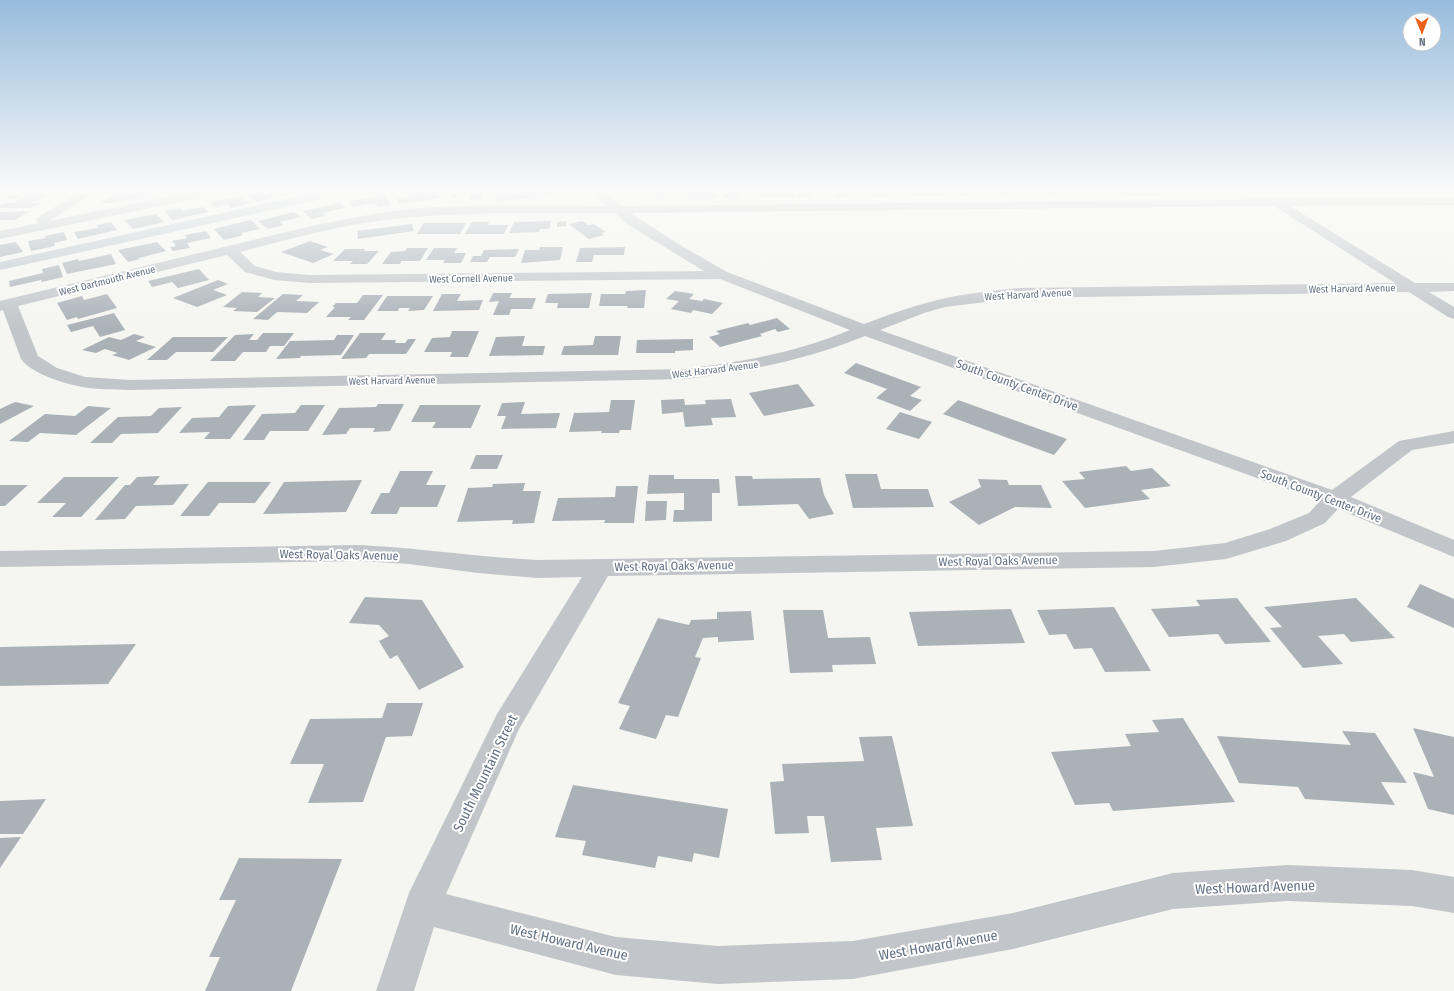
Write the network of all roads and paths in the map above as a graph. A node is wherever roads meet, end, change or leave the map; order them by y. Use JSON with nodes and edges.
{"nodes":[{"id":1,"x":288,"y":236,"type":"edge"},
{"id":2,"x":658,"y":236,"type":"edge"},
{"id":3,"x":1330,"y":236,"type":"edge"},
{"id":4,"x":230,"y":250,"type":"junction"},
{"id":5,"x":722,"y":275,"type":"junction"},
{"id":6,"x":1411,"y":287,"type":"junction"},
{"id":7,"x":1454,"y":287,"type":"edge"},
{"id":8,"x":4,"y":305,"type":"edge"},
{"id":9,"x":1454,"y":314,"type":"edge"},
{"id":10,"x":864,"y":330,"type":"junction"},
{"id":11,"x":1454,"y":437,"type":"edge"},
{"id":12,"x":1335,"y":499,"type":"junction"},
{"id":13,"x":1454,"y":549,"type":"edge"},
{"id":14,"x":0,"y":559,"type":"edge"},
{"id":15,"x":601,"y":568,"type":"junction"},
{"id":16,"x":1454,"y":895,"type":"edge"},
{"id":17,"x":422,"y":906,"type":"junction"},
{"id":18,"x":395,"y":991,"type":"edge"}],
"edges":[{"from":1,"to":4,"type":"street","name":"West Dartmouth Avenue"},
{"from":2,"to":5,"type":"street","name":"South County Center Drive"},
{"from":3,"to":6,"type":"street"},
{"from":4,"to":5,"type":"street","name":"West Cornell Avenue"},
{"from":4,"to":8,"type":"street","name":"West Dartmouth Avenue"},
{"from":5,"to":10,"type":"street","name":"South County Center Drive"},
{"from":6,"to":7,"type":"street","name":"West Harvard Avenue"},
{"from":6,"to":9,"type":"street"},
{"from":6,"to":10,"type":"street","name":"West Harvard Avenue"},
{"from":8,"to":10,"type":"street","name":"West Harvard Avenue"},
{"from":10,"to":12,"type":"street","name":"South County Center Drive"},
{"from":11,"to":12,"type":"street","name":"West Royal Oaks Avenue"},
{"from":12,"to":13,"type":"street","name":"South County Center Drive"},
{"from":12,"to":15,"type":"street","name":"West Royal Oaks Avenue"},
{"from":14,"to":15,"type":"street","name":"West Royal Oaks Avenue"},
{"from":15,"to":17,"type":"street","name":"South Mountain Street"},
{"from":16,"to":17,"type":"street","name":"West Howard Avenue"},
{"from":17,"to":18,"type":"street","name":"South Mountain Street"}]}
